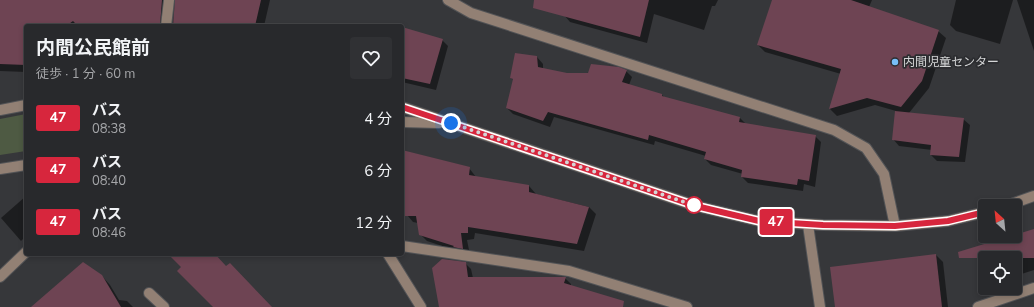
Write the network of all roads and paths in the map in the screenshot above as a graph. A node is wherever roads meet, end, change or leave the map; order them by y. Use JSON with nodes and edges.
{"nodes":[{"id":1,"x":169,"y":0,"type":"edge"},
{"id":2,"x":448,"y":0,"type":"edge"},
{"id":3,"x":166,"y":24,"type":"edge"},
{"id":4,"x":24,"y":105,"type":"edge"},
{"id":5,"x":404,"y":108,"type":"edge"},
{"id":6,"x":0,"y":110,"type":"edge"},
{"id":7,"x":404,"y":122,"type":"edge"},
{"id":8,"x":451,"y":123,"type":"junction"},
{"id":9,"x":24,"y":165,"type":"edge"},
{"id":10,"x":0,"y":169,"type":"edge"},
{"id":11,"x":1034,"y":196,"type":"edge"},
{"id":12,"x":1022,"y":200,"type":"edge"},
{"id":13,"x":978,"y":214,"type":"edge"},
{"id":14,"x":808,"y":225,"type":"junction"},
{"id":15,"x":895,"y":226,"type":"junction"},
{"id":16,"x":404,"y":246,"type":"edge"},
{"id":17,"x":24,"y":254,"type":"edge"},
{"id":18,"x":389,"y":256,"type":"edge"},
{"id":19,"x":0,"y":277,"type":"edge"},
{"id":20,"x":1034,"y":288,"type":"edge"},
{"id":21,"x":149,"y":293,"type":"dead end"},
{"id":22,"x":164,"y":307,"type":"edge"},
{"id":23,"x":421,"y":307,"type":"edge"},
{"id":24,"x":687,"y":307,"type":"edge"},
{"id":25,"x":820,"y":307,"type":"edge"},
{"id":26,"x":978,"y":307,"type":"edge"}],
"edges":[{"from":1,"to":3,"type":"street"},
{"from":2,"to":15,"type":"street"},
{"from":4,"to":6,"type":"street"},
{"from":5,"to":8,"type":"street"},
{"from":7,"to":8,"type":"street"},
{"from":8,"to":14,"type":"street"},
{"from":9,"to":10,"type":"street"},
{"from":11,"to":12,"type":"street"},
{"from":13,"to":15,"type":"street"},
{"from":14,"to":15,"type":"street"},
{"from":14,"to":25,"type":"street"},
{"from":16,"to":24,"type":"street"},
{"from":17,"to":19,"type":"street"},
{"from":18,"to":23,"type":"street"},
{"from":20,"to":26,"type":"street"},
{"from":21,"to":22,"type":"street"}]}
